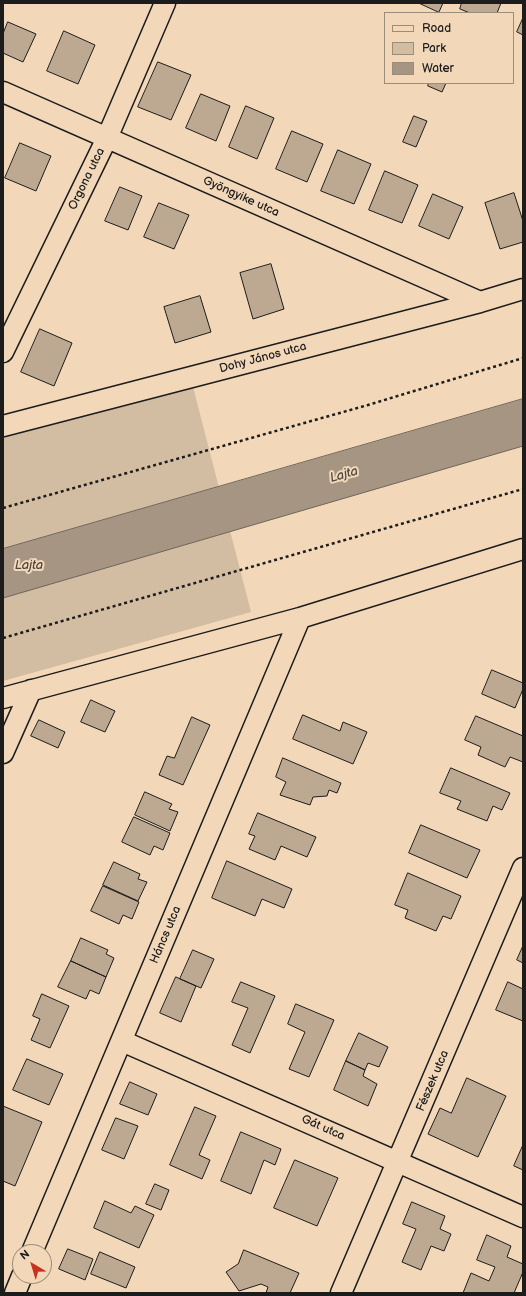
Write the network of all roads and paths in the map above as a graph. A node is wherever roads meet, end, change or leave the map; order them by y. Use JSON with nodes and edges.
{"nodes":[{"id":1,"x":166,"y":3,"type":"edge"},
{"id":2,"x":3,"y":92,"type":"edge"},
{"id":3,"x":107,"y":138,"type":"junction"},
{"id":4,"x":523,"y":289,"type":"edge"},
{"id":5,"x":480,"y":302,"type":"junction"},
{"id":6,"x":3,"y":352,"type":"edge"},
{"id":7,"x":523,"y":358,"type":"edge"},
{"id":8,"x":3,"y":426,"type":"edge"},
{"id":9,"x":523,"y":490,"type":"edge"},
{"id":10,"x":3,"y":508,"type":"edge"},
{"id":11,"x":523,"y":549,"type":"edge"},
{"id":12,"x":300,"y":618,"type":"junction"},
{"id":13,"x":3,"y":638,"type":"edge"},
{"id":14,"x":31,"y":690,"type":"junction"},
{"id":15,"x":3,"y":698,"type":"edge"},
{"id":16,"x":3,"y":753,"type":"edge"},
{"id":17,"x":523,"y":868,"type":"edge"},
{"id":18,"x":122,"y":1041,"type":"junction"},
{"id":19,"x":398,"y":1161,"type":"junction"},
{"id":20,"x":523,"y":1217,"type":"edge"},
{"id":21,"x":35,"y":1244,"type":"edge"},
{"id":22,"x":341,"y":1293,"type":"edge"}],
"edges":[{"from":1,"to":3,"type":"street","name":"Orgona utca"},
{"from":2,"to":3,"type":"street","name":"Gyöngyike utca"},
{"from":3,"to":5,"type":"street","name":"Gyöngyike utca"},
{"from":3,"to":6,"type":"street","name":"Orgona utca"},
{"from":4,"to":5,"type":"street","name":"Dohy János utca"},
{"from":5,"to":8,"type":"street","name":"Dohy János utca"},
{"from":7,"to":10,"type":"path"},
{"from":9,"to":13,"type":"path"},
{"from":11,"to":12,"type":"street"},
{"from":12,"to":14,"type":"street"},
{"from":12,"to":18,"type":"street","name":"Háncs utca"},
{"from":14,"to":15,"type":"street"},
{"from":14,"to":16,"type":"street"},
{"from":17,"to":19,"type":"street","name":"Fészek utca"},
{"from":18,"to":19,"type":"street","name":"Gát utca"},
{"from":18,"to":21,"type":"street","name":"Háncs utca"},
{"from":19,"to":20,"type":"street","name":"Gát utca"},
{"from":19,"to":22,"type":"street","name":"Fészek utca"}]}
